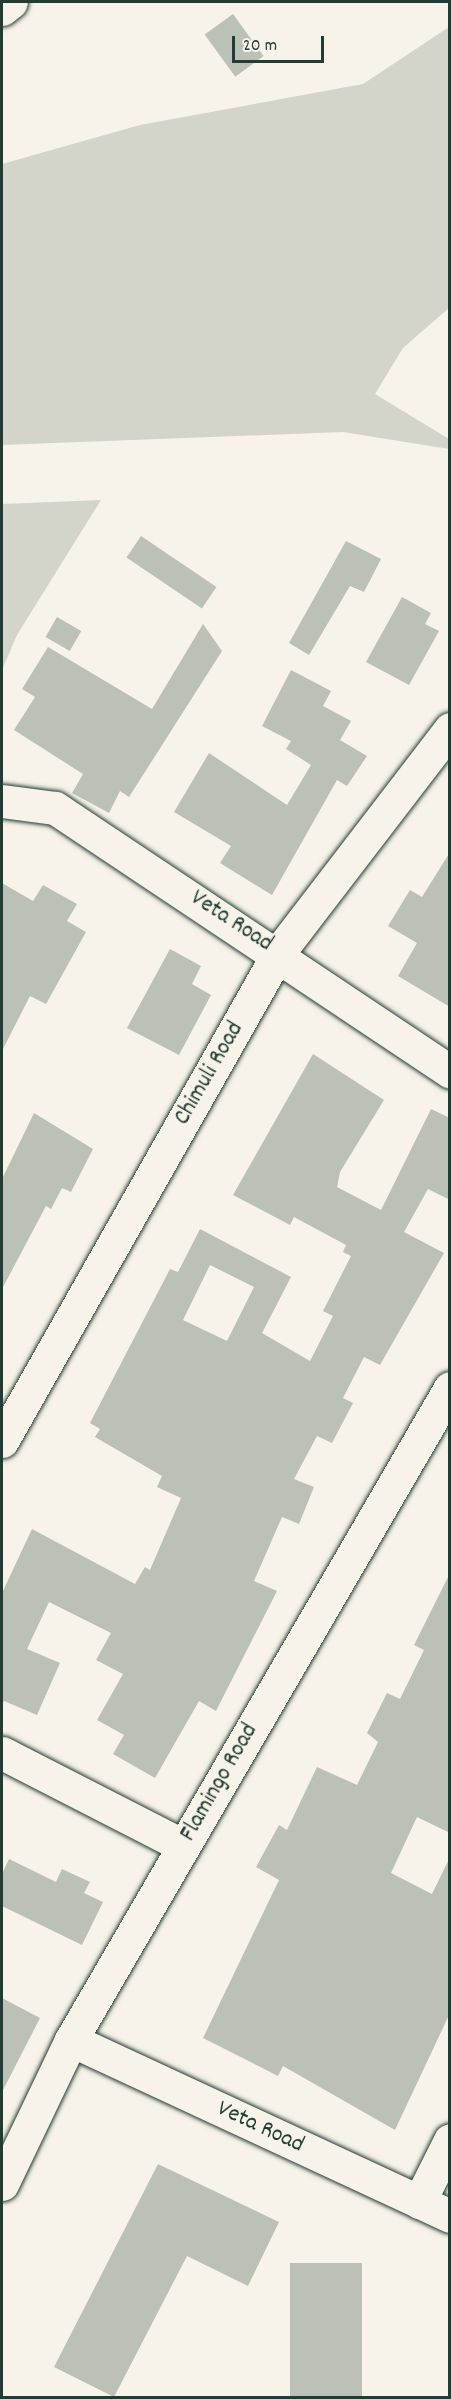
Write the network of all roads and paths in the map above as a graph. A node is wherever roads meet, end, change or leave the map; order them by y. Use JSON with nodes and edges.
{"nodes":[{"id":1,"x":10,"y":2,"type":"edge"},
{"id":2,"x":2,"y":9,"type":"edge"},
{"id":3,"x":450,"y":729,"type":"edge"},
{"id":4,"x":2,"y":801,"type":"edge"},
{"id":5,"x":279,"y":952,"type":"junction"},
{"id":6,"x":450,"y":1071,"type":"edge"},
{"id":7,"x":450,"y":1388,"type":"edge"},
{"id":8,"x":2,"y":1441,"type":"edge"},
{"id":9,"x":2,"y":1753,"type":"edge"},
{"id":10,"x":184,"y":1846,"type":"junction"},
{"id":11,"x":71,"y":2040,"type":"junction"},
{"id":12,"x":450,"y":2140,"type":"edge"},
{"id":13,"x":2,"y":2184,"type":"edge"},
{"id":14,"x":419,"y":2202,"type":"junction"},
{"id":15,"x":450,"y":2216,"type":"edge"}],
"edges":[{"from":1,"to":2,"type":"street"},
{"from":3,"to":5,"type":"street","name":"Chimuli Road"},
{"from":4,"to":5,"type":"street","name":"Veta Road"},
{"from":5,"to":6,"type":"street","name":"Veta Road"},
{"from":5,"to":8,"type":"street","name":"Chimuli Road"},
{"from":7,"to":10,"type":"street","name":"Flamingo Road"},
{"from":9,"to":10,"type":"street"},
{"from":10,"to":11,"type":"street","name":"Flamingo Road"},
{"from":11,"to":13,"type":"street","name":"Flamingo Road"},
{"from":11,"to":14,"type":"street","name":"Veta Road"},
{"from":12,"to":14,"type":"street"},
{"from":14,"to":15,"type":"street","name":"Veta Road"}]}
